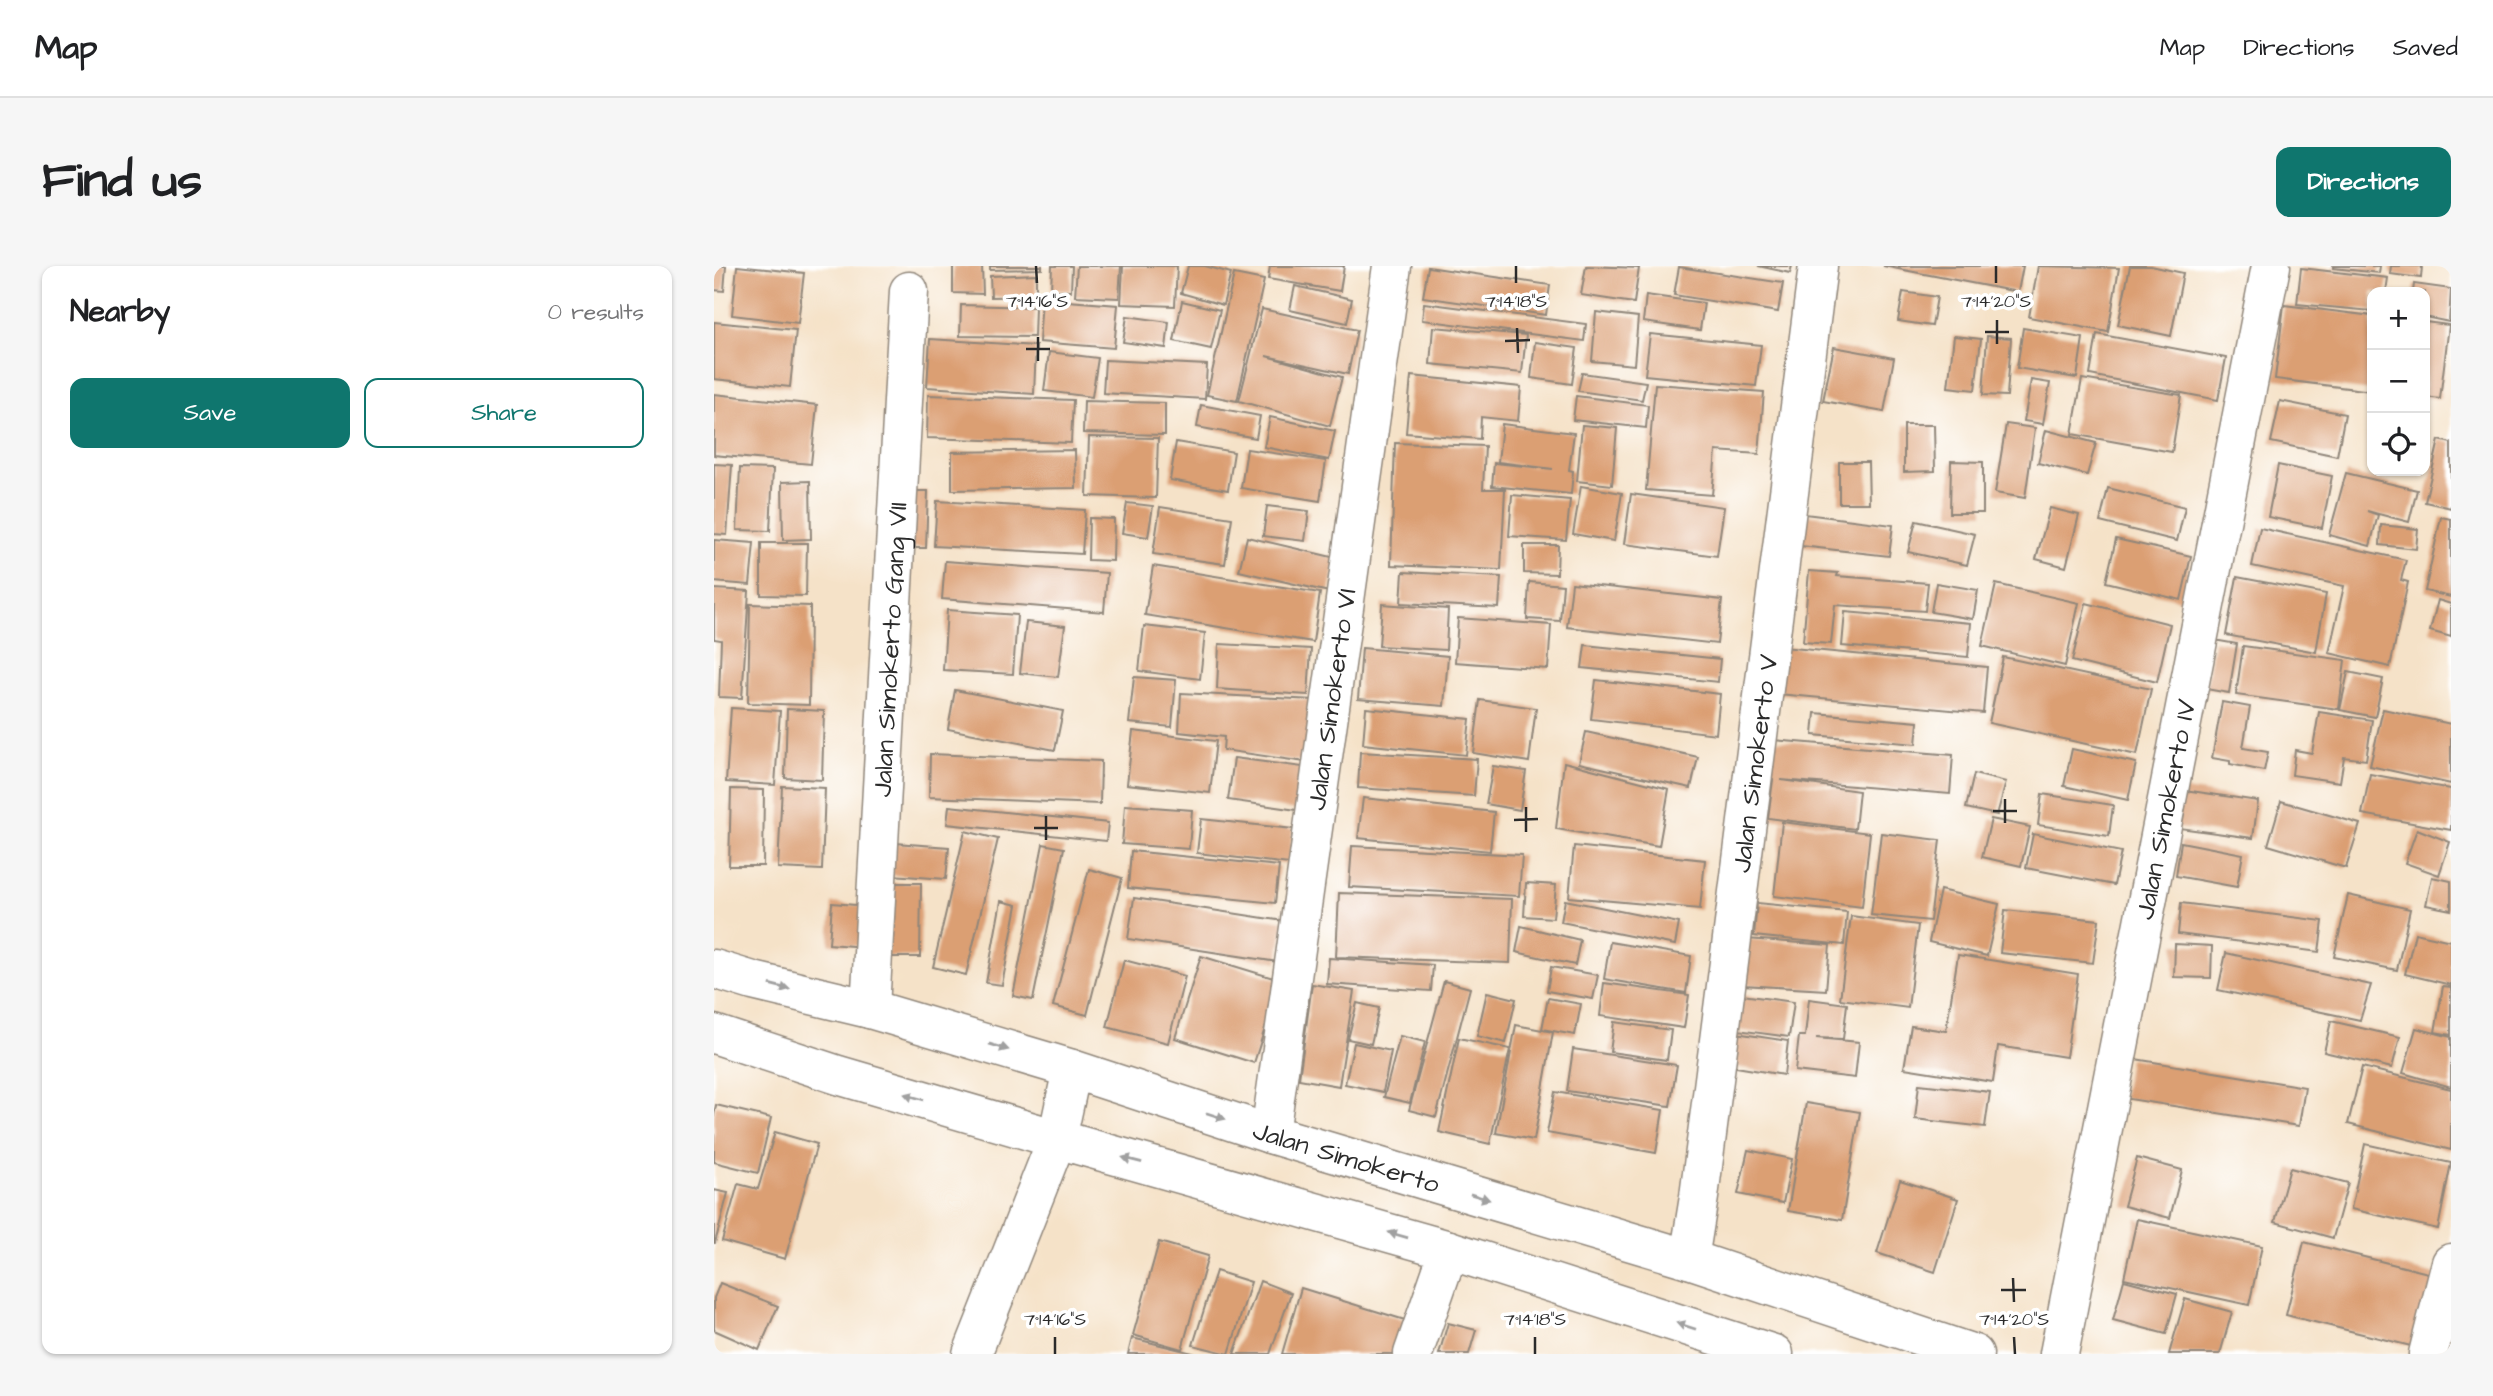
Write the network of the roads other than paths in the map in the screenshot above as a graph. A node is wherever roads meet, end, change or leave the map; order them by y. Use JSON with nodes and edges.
{"nodes":[{"id":1,"x":1392,"y":266,"type":"edge"},
{"id":2,"x":1818,"y":266,"type":"edge"},
{"id":3,"x":2271,"y":266,"type":"edge"},
{"id":4,"x":909,"y":291,"type":"dead end"},
{"id":5,"x":714,"y":969,"type":"edge"},
{"id":6,"x":870,"y":1009,"type":"junction"},
{"id":7,"x":714,"y":1034,"type":"edge"},
{"id":8,"x":1072,"y":1069,"type":"junction"},
{"id":9,"x":1270,"y":1134,"type":"junction"},
{"id":10,"x":1057,"y":1139,"type":"junction"},
{"id":11,"x":1449,"y":1250,"type":"junction"},
{"id":12,"x":1689,"y":1259,"type":"junction"},
{"id":13,"x":2451,"y":1263,"type":"edge"},
{"id":14,"x":972,"y":1354,"type":"edge"},
{"id":15,"x":1413,"y":1354,"type":"edge"},
{"id":16,"x":1774,"y":1354,"type":"edge"},
{"id":17,"x":1975,"y":1354,"type":"edge"},
{"id":18,"x":2059,"y":1354,"type":"edge"},
{"id":19,"x":2428,"y":1354,"type":"edge"}],
"edges":[{"from":1,"to":9,"type":"main road","name":"Jalan Simokerto VI"},
{"from":2,"to":12,"type":"main road","name":"Jalan Simokerto V"},
{"from":3,"to":18,"type":"main road","name":"Jalan Simokerto IV"},
{"from":4,"to":6,"type":"main road","name":"Jalan Simokerto Gang VII"},
{"from":5,"to":6,"type":"main road","name":"Jalan Simokerto","one_way":true},
{"from":6,"to":8,"type":"main road","name":"Jalan Simokerto","one_way":true},
{"from":10,"to":7,"type":"main road","one_way":true},
{"from":8,"to":9,"type":"main road","name":"Jalan Simokerto","one_way":true},
{"from":8,"to":10,"type":"main road"},
{"from":9,"to":12,"type":"main road","name":"Jalan Simokerto","one_way":true},
{"from":11,"to":10,"type":"main road","one_way":true},
{"from":10,"to":14,"type":"main road"},
{"from":11,"to":15,"type":"main road"},
{"from":16,"to":11,"type":"main road","one_way":true},
{"from":12,"to":17,"type":"main road","name":"Jalan Simokerto"},
{"from":13,"to":19,"type":"main road"}]}
